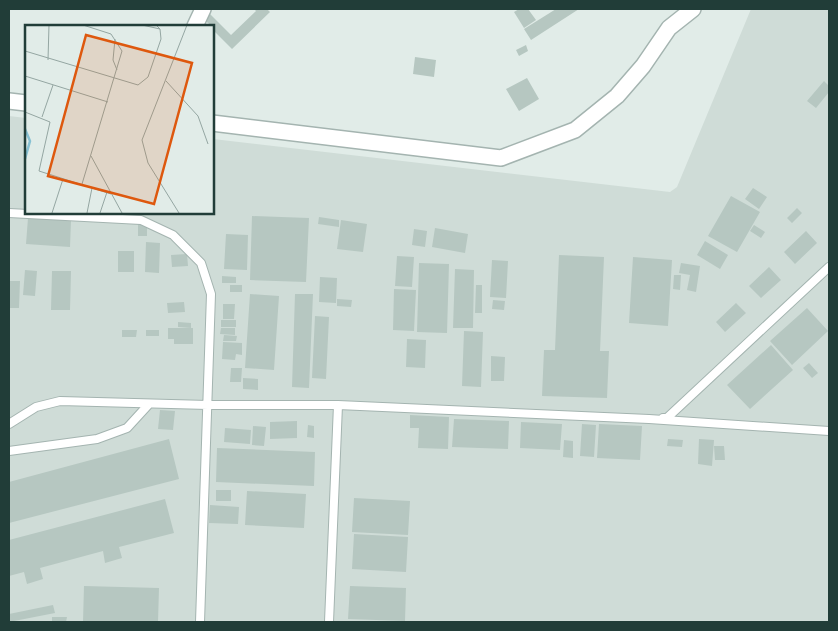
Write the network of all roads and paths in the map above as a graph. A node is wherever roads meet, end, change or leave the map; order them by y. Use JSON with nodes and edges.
{"nodes":[{"id":1,"x":203,"y":9,"type":"edge"},
{"id":2,"x":693,"y":9,"type":"edge"},
{"id":3,"x":195,"y":25,"type":"edge"},
{"id":4,"x":9,"y":101,"type":"edge"},
{"id":5,"x":25,"y":103,"type":"edge"},
{"id":6,"x":214,"y":123,"type":"edge"},
{"id":7,"x":9,"y":213,"type":"edge"},
{"id":8,"x":25,"y":214,"type":"edge"},
{"id":9,"x":28,"y":214,"type":"edge"},
{"id":10,"x":829,"y":267,"type":"edge"},
{"id":11,"x":149,"y":404,"type":"junction"},
{"id":12,"x":208,"y":405,"type":"junction"},
{"id":13,"x":338,"y":405,"type":"junction"},
{"id":14,"x":649,"y":419,"type":"junction"},
{"id":15,"x":9,"y":424,"type":"edge"},
{"id":16,"x":829,"y":431,"type":"edge"},
{"id":17,"x":9,"y":450,"type":"edge"},
{"id":18,"x":200,"y":622,"type":"edge"},
{"id":19,"x":329,"y":622,"type":"edge"}],
"edges":[{"from":1,"to":3,"type":"street"},
{"from":2,"to":6,"type":"street"},
{"from":4,"to":5,"type":"street"},
{"from":7,"to":8,"type":"lane"},
{"from":9,"to":12,"type":"lane"},
{"from":10,"to":14,"type":"lane"},
{"from":11,"to":12,"type":"lane"},
{"from":11,"to":15,"type":"lane"},
{"from":11,"to":17,"type":"lane"},
{"from":12,"to":13,"type":"lane"},
{"from":12,"to":18,"type":"lane"},
{"from":13,"to":14,"type":"lane"},
{"from":13,"to":19,"type":"lane"},
{"from":14,"to":16,"type":"lane"}]}
